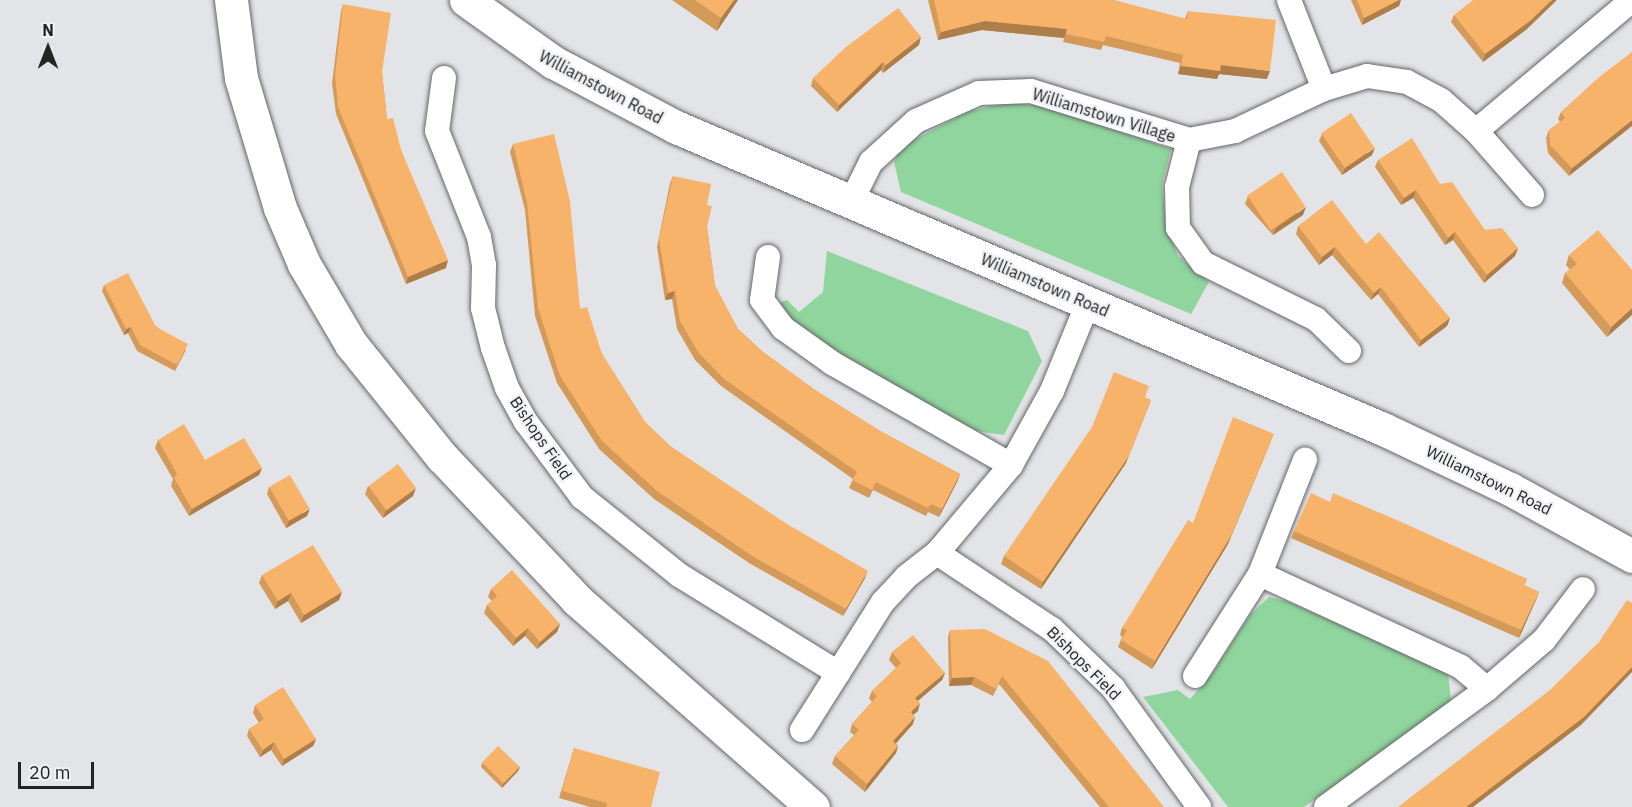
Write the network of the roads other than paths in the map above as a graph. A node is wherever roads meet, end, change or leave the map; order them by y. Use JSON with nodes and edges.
{"nodes":[{"id":1,"x":231,"y":0,"type":"edge"},
{"id":2,"x":465,"y":0,"type":"edge"},
{"id":3,"x":1290,"y":0,"type":"edge"},
{"id":4,"x":1632,"y":0,"type":"edge"},
{"id":5,"x":444,"y":78,"type":"dead end"},
{"id":6,"x":1324,"y":89,"type":"junction"},
{"id":7,"x":1476,"y":130,"type":"junction"},
{"id":8,"x":1189,"y":140,"type":"junction"},
{"id":9,"x":1532,"y":195,"type":"dead end"},
{"id":10,"x":850,"y":204,"type":"junction"},
{"id":11,"x":768,"y":256,"type":"dead end"},
{"id":12,"x":1088,"y":303,"type":"junction"},
{"id":13,"x":1349,"y":351,"type":"dead end"},
{"id":14,"x":1305,"y":460,"type":"dead end"},
{"id":15,"x":1011,"y":465,"type":"junction"},
{"id":16,"x":937,"y":553,"type":"junction"},
{"id":17,"x":1632,"y":556,"type":"edge"},
{"id":18,"x":1260,"y":574,"type":"junction"},
{"id":19,"x":1583,"y":589,"type":"dead end"},
{"id":20,"x":838,"y":673,"type":"junction"},
{"id":21,"x":1196,"y":676,"type":"dead end"},
{"id":22,"x":1487,"y":689,"type":"junction"},
{"id":23,"x":802,"y":730,"type":"dead end"},
{"id":24,"x":813,"y":807,"type":"edge"},
{"id":25,"x":1199,"y":807,"type":"edge"},
{"id":26,"x":1326,"y":807,"type":"edge"}],
"edges":[{"from":1,"to":24,"type":"street"},
{"from":2,"to":10,"type":"street","name":"Williamstown Road"},
{"from":3,"to":6,"type":"street"},
{"from":4,"to":7,"type":"street"},
{"from":5,"to":20,"type":"street","name":"Bishops Field"},
{"from":6,"to":7,"type":"street","name":"Williamstown Village"},
{"from":6,"to":8,"type":"street","name":"Williamstown Village"},
{"from":7,"to":9,"type":"street","name":"Williamstown Village"},
{"from":8,"to":10,"type":"street","name":"Williamstown Village"},
{"from":8,"to":13,"type":"street","name":"Williamstown Village"},
{"from":10,"to":12,"type":"street","name":"Williamstown Road"},
{"from":11,"to":15,"type":"street"},
{"from":12,"to":15,"type":"street"},
{"from":12,"to":17,"type":"street","name":"Williamstown Road"},
{"from":14,"to":18,"type":"street"},
{"from":15,"to":16,"type":"street"},
{"from":16,"to":20,"type":"street"},
{"from":16,"to":25,"type":"street","name":"Bishops Field"},
{"from":18,"to":21,"type":"street"},
{"from":18,"to":22,"type":"street"},
{"from":19,"to":22,"type":"street"},
{"from":20,"to":23,"type":"street"},
{"from":22,"to":26,"type":"street"}]}
